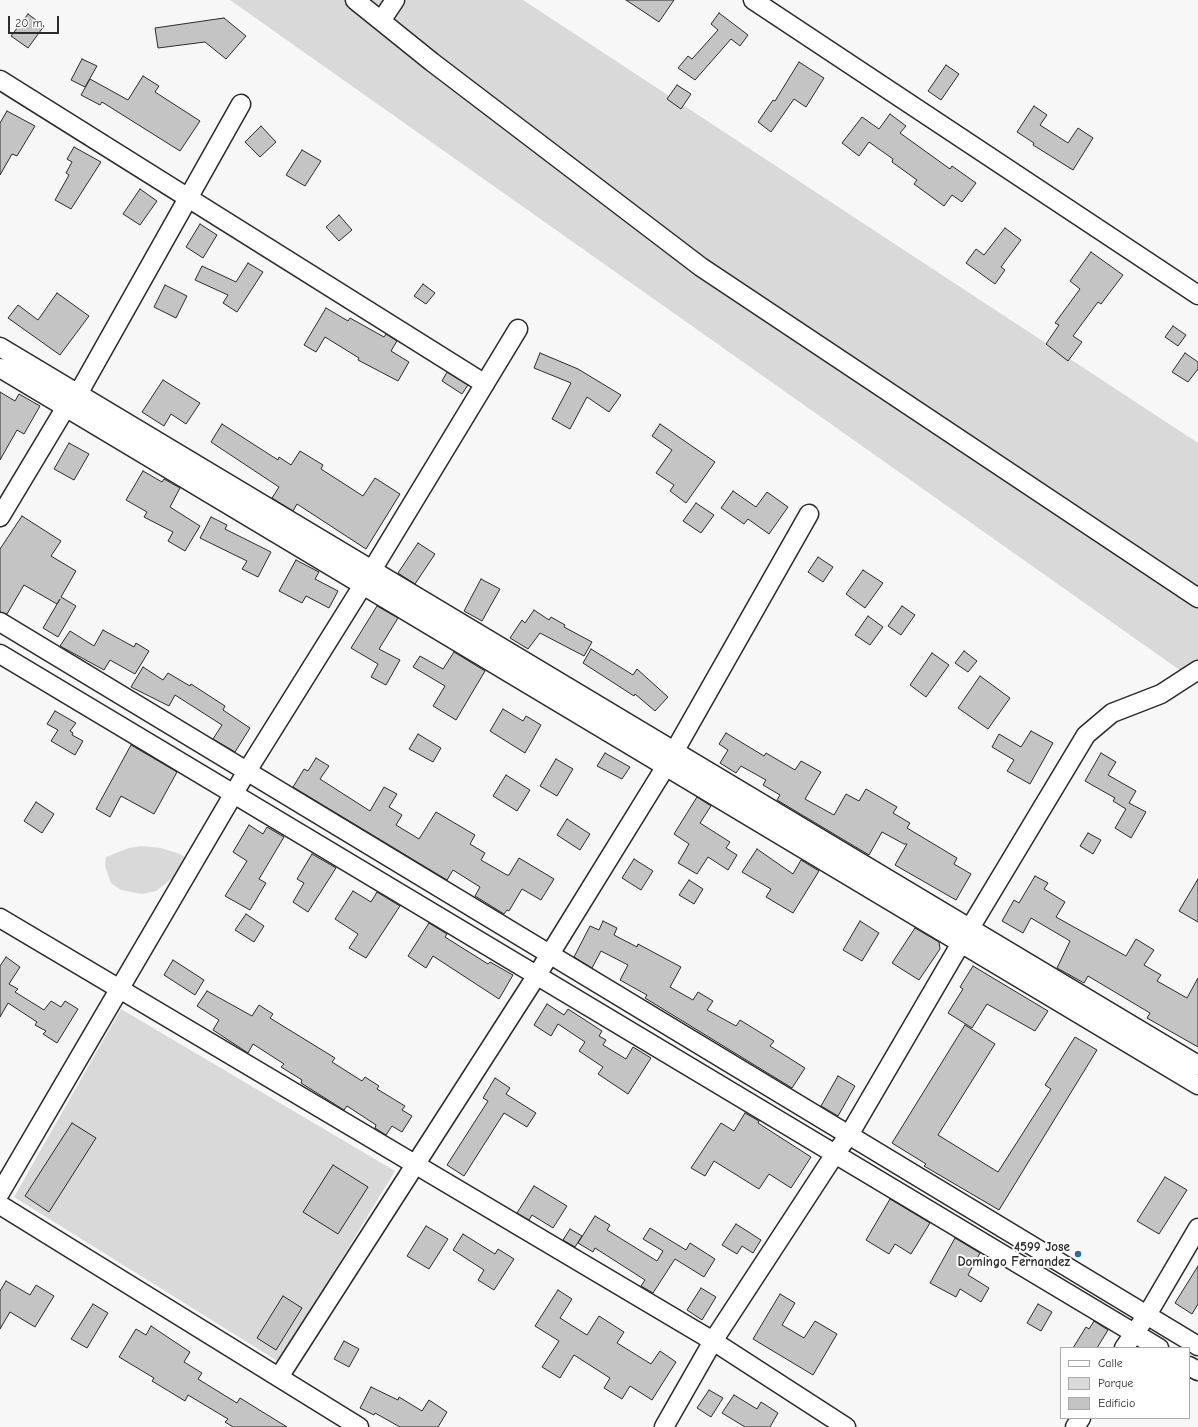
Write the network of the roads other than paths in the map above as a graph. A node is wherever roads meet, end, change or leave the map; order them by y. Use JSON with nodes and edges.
{"nodes":[{"id":1,"x":355,"y":0,"type":"edge"},
{"id":2,"x":395,"y":0,"type":"edge"},
{"id":3,"x":753,"y":0,"type":"edge"},
{"id":4,"x":381,"y":21,"type":"junction"},
{"id":5,"x":0,"y":80,"type":"edge"},
{"id":6,"x":241,"y":104,"type":"dead end"},
{"id":7,"x":189,"y":198,"type":"junction"},
{"id":8,"x":1198,"y":295,"type":"edge"},
{"id":9,"x":518,"y":329,"type":"dead end"},
{"id":10,"x":0,"y":347,"type":"edge"},
{"id":11,"x":0,"y":368,"type":"edge"},
{"id":12,"x":485,"y":384,"type":"junction"},
{"id":13,"x":78,"y":394,"type":"junction"},
{"id":14,"x":66,"y":407,"type":"junction"},
{"id":15,"x":809,"y":514,"type":"dead end"},
{"id":16,"x":0,"y":517,"type":"edge"},
{"id":17,"x":372,"y":570,"type":"junction"},
{"id":18,"x":363,"y":585,"type":"junction"},
{"id":19,"x":1198,"y":598,"type":"edge"},
{"id":20,"x":0,"y":622,"type":"edge"},
{"id":21,"x":0,"y":654,"type":"edge"},
{"id":22,"x":1198,"y":670,"type":"edge"},
{"id":23,"x":674,"y":751,"type":"junction"},
{"id":24,"x":666,"y":766,"type":"junction"},
{"id":25,"x":247,"y":771,"type":"junction"},
{"id":26,"x":234,"y":794,"type":"junction"},
{"id":27,"x":0,"y":918,"type":"edge"},
{"id":28,"x":966,"y":936,"type":"junction"},
{"id":29,"x":549,"y":954,"type":"junction"},
{"id":30,"x":537,"y":976,"type":"junction"},
{"id":31,"x":119,"y":990,"type":"junction"},
{"id":32,"x":1198,"y":1065,"type":"edge"},
{"id":33,"x":1198,"y":1085,"type":"edge"},
{"id":34,"x":849,"y":1135,"type":"junction"},
{"id":35,"x":835,"y":1154,"type":"junction"},
{"id":36,"x":416,"y":1165,"type":"junction"},
{"id":37,"x":0,"y":1193,"type":"edge"},
{"id":38,"x":0,"y":1205,"type":"edge"},
{"id":39,"x":1198,"y":1228,"type":"edge"},
{"id":40,"x":1147,"y":1314,"type":"junction"},
{"id":41,"x":1134,"y":1333,"type":"junction"},
{"id":42,"x":713,"y":1340,"type":"junction"},
{"id":43,"x":1198,"y":1346,"type":"edge"},
{"id":44,"x":1125,"y":1347,"type":"edge"},
{"id":45,"x":1158,"y":1347,"type":"edge"},
{"id":46,"x":278,"y":1377,"type":"junction"},
{"id":47,"x":359,"y":1427,"type":"edge"},
{"id":48,"x":664,"y":1427,"type":"edge"},
{"id":49,"x":846,"y":1427,"type":"edge"}],
"edges":[{"from":1,"to":4,"type":"street"},
{"from":2,"to":4,"type":"street"},
{"from":3,"to":8,"type":"street"},
{"from":4,"to":19,"type":"street"},
{"from":5,"to":7,"type":"street"},
{"from":6,"to":7,"type":"street"},
{"from":7,"to":12,"type":"street"},
{"from":7,"to":13,"type":"street"},
{"from":9,"to":12,"type":"street"},
{"from":10,"to":13,"type":"street"},
{"from":11,"to":14,"type":"street"},
{"from":12,"to":17,"type":"street"},
{"from":13,"to":14,"type":"street"},
{"from":13,"to":17,"type":"street"},
{"from":14,"to":16,"type":"street"},
{"from":14,"to":18,"type":"street"},
{"from":15,"to":23,"type":"street"},
{"from":17,"to":18,"type":"street"},
{"from":17,"to":23,"type":"street"},
{"from":18,"to":24,"type":"street"},
{"from":18,"to":25,"type":"street"},
{"from":20,"to":25,"type":"street"},
{"from":21,"to":26,"type":"street"},
{"from":22,"to":28,"type":"street"},
{"from":23,"to":24,"type":"street"},
{"from":23,"to":28,"type":"street"},
{"from":24,"to":28,"type":"street"},
{"from":24,"to":29,"type":"street"},
{"from":25,"to":26,"type":"street"},
{"from":25,"to":29,"type":"street"},
{"from":26,"to":30,"type":"street"},
{"from":26,"to":31,"type":"street"},
{"from":27,"to":31,"type":"street"},
{"from":28,"to":32,"type":"street"},
{"from":28,"to":33,"type":"street"},
{"from":28,"to":34,"type":"street"},
{"from":29,"to":30,"type":"street"},
{"from":29,"to":34,"type":"street"},
{"from":30,"to":35,"type":"street"},
{"from":30,"to":36,"type":"street"},
{"from":31,"to":36,"type":"street"},
{"from":31,"to":37,"type":"street"},
{"from":34,"to":35,"type":"street"},
{"from":34,"to":40,"type":"street"},
{"from":35,"to":41,"type":"street"},
{"from":35,"to":42,"type":"street"},
{"from":36,"to":42,"type":"street"},
{"from":36,"to":46,"type":"street"},
{"from":38,"to":46,"type":"street"},
{"from":39,"to":40,"type":"street"},
{"from":40,"to":41,"type":"street"},
{"from":40,"to":43,"type":"street"},
{"from":41,"to":44,"type":"street"},
{"from":41,"to":45,"type":"street"},
{"from":42,"to":48,"type":"street"},
{"from":42,"to":49,"type":"street"},
{"from":46,"to":47,"type":"street"}]}
